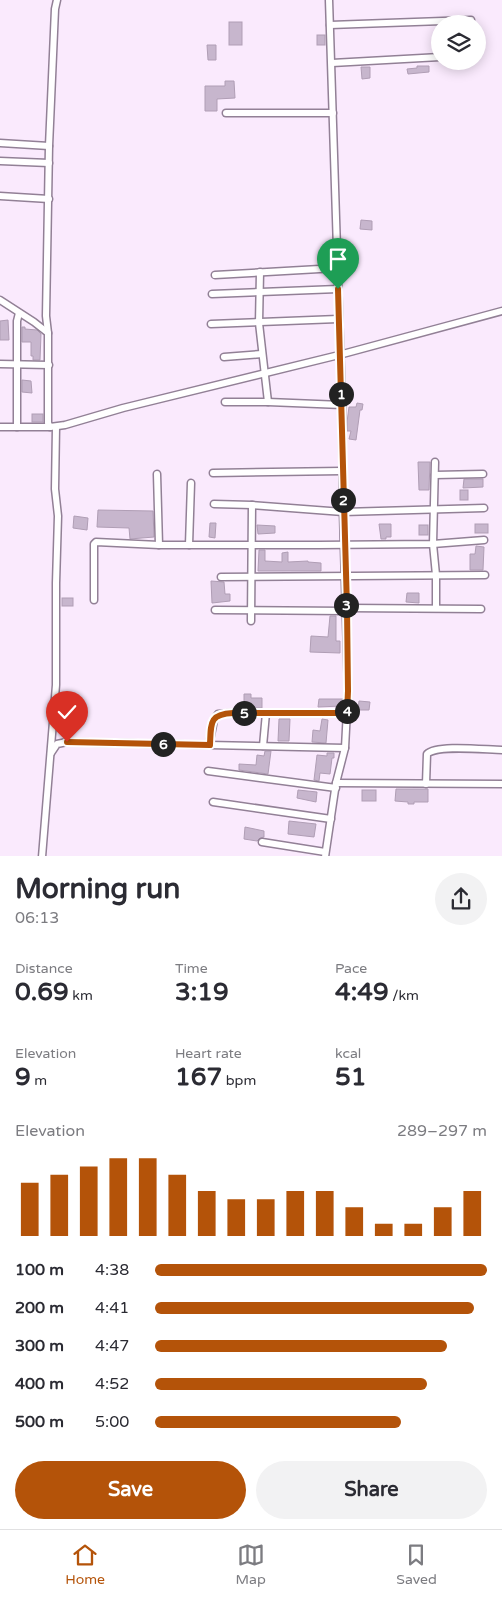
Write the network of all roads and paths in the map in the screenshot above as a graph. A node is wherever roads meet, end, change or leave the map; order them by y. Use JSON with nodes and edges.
{"nodes":[{"id":1,"x":57,"y":0,"type":"edge"},
{"id":2,"x":329,"y":0,"type":"edge"},
{"id":3,"x":431,"y":21,"type":"edge"},
{"id":4,"x":330,"y":25,"type":"junction"},
{"id":5,"x":431,"y":58,"type":"edge"},
{"id":6,"x":332,"y":63,"type":"junction"},
{"id":7,"x":226,"y":113,"type":"dead end"},
{"id":8,"x":333,"y":113,"type":"junction"},
{"id":9,"x":0,"y":143,"type":"edge"},
{"id":10,"x":49,"y":146,"type":"junction"},
{"id":11,"x":0,"y":161,"type":"edge"},
{"id":12,"x":49,"y":163,"type":"junction"},
{"id":13,"x":0,"y":196,"type":"edge"},
{"id":14,"x":49,"y":199,"type":"junction"},
{"id":15,"x":337,"y":268,"type":"junction"},
{"id":16,"x":260,"y":272,"type":"junction"},
{"id":17,"x":215,"y":275,"type":"dead end"},
{"id":18,"x":338,"y":289,"type":"junction"},
{"id":19,"x":259,"y":292,"type":"junction"},
{"id":20,"x":212,"y":294,"type":"dead end"},
{"id":21,"x":0,"y":300,"type":"edge"},
{"id":22,"x":502,"y":311,"type":"edge"},
{"id":23,"x":19,"y":313,"type":"junction"},
{"id":24,"x":338,"y":319,"type":"junction"},
{"id":25,"x":259,"y":323,"type":"junction"},
{"id":26,"x":212,"y":324,"type":"dead end"},
{"id":27,"x":48,"y":333,"type":"junction"},
{"id":28,"x":262,"y":354,"type":"junction"},
{"id":29,"x":339,"y":355,"type":"junction"},
{"id":30,"x":224,"y":357,"type":"dead end"},
{"id":31,"x":0,"y":364,"type":"edge"},
{"id":32,"x":17,"y":364,"type":"junction"},
{"id":33,"x":48,"y":365,"type":"junction"},
{"id":34,"x":264,"y":373,"type":"junction"},
{"id":35,"x":225,"y":402,"type":"dead end"},
{"id":36,"x":268,"y":402,"type":"junction"},
{"id":37,"x":342,"y":405,"type":"junction"},
{"id":38,"x":0,"y":427,"type":"edge"},
{"id":39,"x":17,"y":427,"type":"junction"},
{"id":40,"x":53,"y":427,"type":"junction"},
{"id":41,"x":435,"y":462,"type":"dead end"},
{"id":42,"x":342,"y":472,"type":"junction"},
{"id":43,"x":212,"y":473,"type":"dead end"},
{"id":44,"x":157,"y":474,"type":"dead end"},
{"id":45,"x":483,"y":474,"type":"dead end"},
{"id":46,"x":435,"y":475,"type":"junction"},
{"id":47,"x":191,"y":483,"type":"dead end"},
{"id":48,"x":214,"y":504,"type":"dead end"},
{"id":49,"x":252,"y":505,"type":"junction"},
{"id":50,"x":484,"y":508,"type":"dead end"},
{"id":51,"x":434,"y":509,"type":"junction"},
{"id":52,"x":343,"y":512,"type":"junction"},
{"id":53,"x":484,"y":540,"type":"dead end"},
{"id":54,"x":344,"y":544,"type":"junction"},
{"id":55,"x":433,"y":544,"type":"junction"},
{"id":56,"x":159,"y":545,"type":"junction"},
{"id":57,"x":189,"y":545,"type":"junction"},
{"id":58,"x":251,"y":545,"type":"junction"},
{"id":59,"x":436,"y":575,"type":"junction"},
{"id":60,"x":485,"y":575,"type":"dead end"},
{"id":61,"x":345,"y":576,"type":"junction"},
{"id":62,"x":221,"y":577,"type":"dead end"},
{"id":63,"x":250,"y":577,"type":"junction"},
{"id":64,"x":94,"y":600,"type":"dead end"},
{"id":65,"x":436,"y":608,"type":"junction"},
{"id":66,"x":347,"y":609,"type":"junction"},
{"id":67,"x":481,"y":609,"type":"dead end"},
{"id":68,"x":215,"y":610,"type":"dead end"},
{"id":69,"x":251,"y":610,"type":"junction"},
{"id":70,"x":251,"y":621,"type":"dead end"},
{"id":71,"x":266,"y":713,"type":"junction"},
{"id":72,"x":347,"y":713,"type":"junction"},
{"id":73,"x":210,"y":745,"type":"junction"},
{"id":74,"x":263,"y":746,"type":"junction"},
{"id":75,"x":344,"y":748,"type":"junction"},
{"id":76,"x":502,"y":750,"type":"edge"},
{"id":77,"x":51,"y":754,"type":"junction"},
{"id":78,"x":208,"y":771,"type":"dead end"},
{"id":79,"x":426,"y":784,"type":"junction"},
{"id":80,"x":502,"y":784,"type":"edge"},
{"id":81,"x":336,"y":786,"type":"junction"},
{"id":82,"x":213,"y":802,"type":"dead end"},
{"id":83,"x":331,"y":820,"type":"junction"},
{"id":84,"x":262,"y":842,"type":"dead end"},
{"id":85,"x":325,"y":854,"type":"edge"},
{"id":86,"x":42,"y":856,"type":"edge"}],
"edges":[{"from":1,"to":10,"type":"street"},
{"from":2,"to":4,"type":"street"},
{"from":3,"to":4,"type":"street"},
{"from":4,"to":6,"type":"street"},
{"from":5,"to":6,"type":"street"},
{"from":6,"to":8,"type":"street"},
{"from":7,"to":8,"type":"street"},
{"from":8,"to":15,"type":"street"},
{"from":9,"to":10,"type":"street"},
{"from":10,"to":12,"type":"street"},
{"from":11,"to":12,"type":"street"},
{"from":12,"to":14,"type":"street"},
{"from":13,"to":14,"type":"street"},
{"from":14,"to":27,"type":"street"},
{"from":15,"to":16,"type":"street"},
{"from":15,"to":18,"type":"street"},
{"from":16,"to":17,"type":"street"},
{"from":16,"to":19,"type":"street"},
{"from":18,"to":19,"type":"street"},
{"from":18,"to":24,"type":"street"},
{"from":19,"to":20,"type":"street"},
{"from":19,"to":25,"type":"street"},
{"from":21,"to":23,"type":"street"},
{"from":22,"to":29,"type":"street"},
{"from":23,"to":27,"type":"street"},
{"from":23,"to":32,"type":"street"},
{"from":24,"to":25,"type":"street"},
{"from":24,"to":29,"type":"street"},
{"from":25,"to":26,"type":"street"},
{"from":25,"to":28,"type":"street"},
{"from":27,"to":33,"type":"street"},
{"from":28,"to":30,"type":"street"},
{"from":28,"to":34,"type":"street"},
{"from":29,"to":34,"type":"street"},
{"from":29,"to":37,"type":"street"},
{"from":31,"to":32,"type":"street"},
{"from":32,"to":33,"type":"street"},
{"from":32,"to":39,"type":"street"},
{"from":33,"to":40,"type":"street"},
{"from":34,"to":36,"type":"street"},
{"from":34,"to":40,"type":"street"},
{"from":35,"to":36,"type":"street"},
{"from":36,"to":37,"type":"street"},
{"from":37,"to":42,"type":"street"},
{"from":38,"to":39,"type":"street"},
{"from":39,"to":40,"type":"street"},
{"from":40,"to":77,"type":"street"},
{"from":41,"to":46,"type":"street"},
{"from":42,"to":43,"type":"street"},
{"from":42,"to":52,"type":"street"},
{"from":44,"to":56,"type":"street"},
{"from":45,"to":46,"type":"street"},
{"from":46,"to":51,"type":"street"},
{"from":47,"to":57,"type":"street"},
{"from":48,"to":49,"type":"street"},
{"from":49,"to":52,"type":"street"},
{"from":49,"to":58,"type":"street"},
{"from":50,"to":51,"type":"street"},
{"from":51,"to":52,"type":"street"},
{"from":51,"to":55,"type":"street"},
{"from":52,"to":54,"type":"street"},
{"from":53,"to":55,"type":"street"},
{"from":54,"to":55,"type":"street"},
{"from":54,"to":58,"type":"street"},
{"from":54,"to":61,"type":"street"},
{"from":55,"to":59,"type":"street"},
{"from":56,"to":57,"type":"street"},
{"from":56,"to":64,"type":"street"},
{"from":57,"to":58,"type":"street"},
{"from":58,"to":63,"type":"street"},
{"from":59,"to":60,"type":"street"},
{"from":59,"to":61,"type":"street"},
{"from":59,"to":65,"type":"street"},
{"from":61,"to":63,"type":"street"},
{"from":61,"to":66,"type":"street"},
{"from":62,"to":63,"type":"street"},
{"from":63,"to":69,"type":"street"},
{"from":65,"to":66,"type":"street"},
{"from":65,"to":67,"type":"street"},
{"from":66,"to":69,"type":"street"},
{"from":66,"to":72,"type":"street"},
{"from":68,"to":69,"type":"street"},
{"from":69,"to":70,"type":"street"},
{"from":71,"to":72,"type":"street"},
{"from":71,"to":73,"type":"street"},
{"from":71,"to":74,"type":"street"},
{"from":72,"to":75,"type":"street"},
{"from":73,"to":74,"type":"street"},
{"from":73,"to":77,"type":"street"},
{"from":74,"to":75,"type":"street"},
{"from":75,"to":81,"type":"street"},
{"from":76,"to":79,"type":"street"},
{"from":77,"to":86,"type":"street"},
{"from":78,"to":81,"type":"street"},
{"from":79,"to":80,"type":"street"},
{"from":79,"to":81,"type":"street"},
{"from":81,"to":83,"type":"street"},
{"from":82,"to":83,"type":"street"},
{"from":83,"to":85,"type":"street"},
{"from":84,"to":85,"type":"street"}]}
